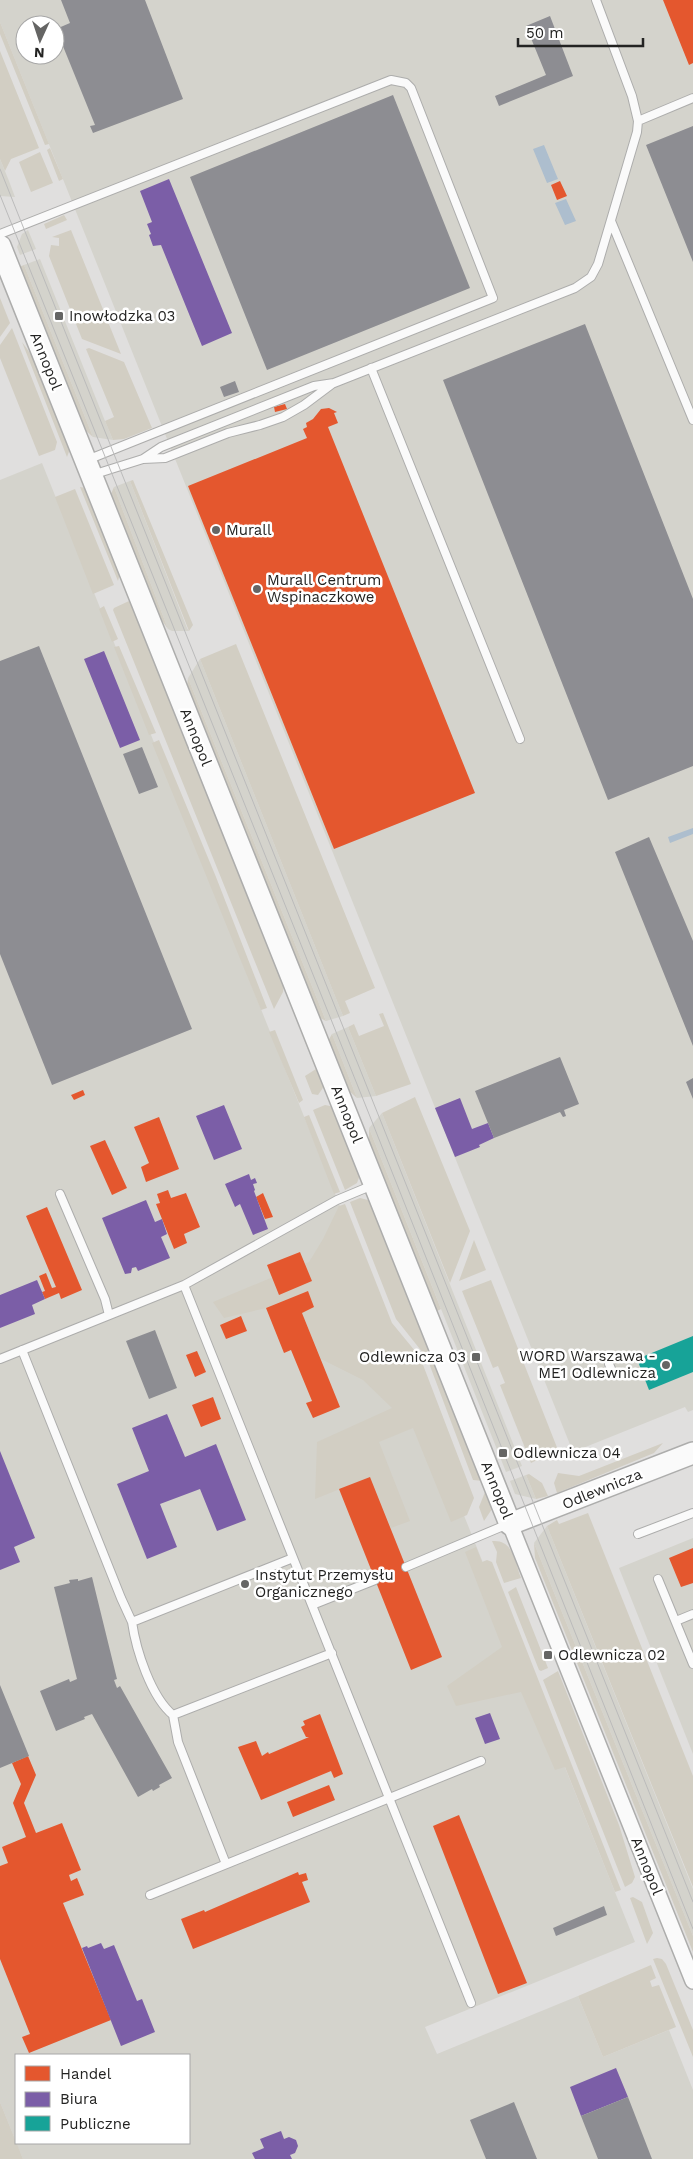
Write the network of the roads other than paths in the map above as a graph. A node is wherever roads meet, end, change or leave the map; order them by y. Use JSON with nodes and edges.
{"nodes":[{"id":1,"x":596,"y":0,"type":"edge"},
{"id":2,"x":693,"y":98,"type":"edge"},
{"id":3,"x":638,"y":121,"type":"junction"},
{"id":4,"x":611,"y":221,"type":"junction"},
{"id":5,"x":0,"y":234,"type":"edge"},
{"id":6,"x":0,"y":246,"type":"edge"},
{"id":7,"x":371,"y":368,"type":"junction"},
{"id":8,"x":334,"y":383,"type":"junction"},
{"id":9,"x":693,"y":420,"type":"edge"},
{"id":10,"x":143,"y":459,"type":"junction"},
{"id":11,"x":89,"y":468,"type":"junction"},
{"id":12,"x":520,"y":739,"type":"dead end"},
{"id":13,"x":375,"y":1185,"type":"junction"},
{"id":14,"x":60,"y":1194,"type":"dead end"},
{"id":15,"x":184,"y":1286,"type":"junction"},
{"id":16,"x":109,"y":1315,"type":"junction"},
{"id":17,"x":22,"y":1350,"type":"junction"},
{"id":18,"x":0,"y":1359,"type":"edge"},
{"id":19,"x":693,"y":1453,"type":"edge"},
{"id":20,"x":693,"y":1513,"type":"edge"},
{"id":21,"x":510,"y":1524,"type":"junction"},
{"id":22,"x":638,"y":1534,"type":"dead end"},
{"id":23,"x":293,"y":1558,"type":"junction"},
{"id":24,"x":406,"y":1567,"type":"dead end"},
{"id":25,"x":658,"y":1579,"type":"dead end"},
{"id":26,"x":375,"y":1580,"type":"dead end"},
{"id":27,"x":312,"y":1605,"type":"junction"},
{"id":28,"x":693,"y":1614,"type":"edge"},
{"id":29,"x":132,"y":1622,"type":"junction"},
{"id":30,"x":676,"y":1622,"type":"junction"},
{"id":31,"x":332,"y":1653,"type":"junction"},
{"id":32,"x":693,"y":1664,"type":"edge"},
{"id":33,"x":173,"y":1715,"type":"junction"},
{"id":34,"x":481,"y":1761,"type":"dead end"},
{"id":35,"x":388,"y":1798,"type":"junction"},
{"id":36,"x":226,"y":1864,"type":"junction"},
{"id":37,"x":150,"y":1895,"type":"dead end"},
{"id":38,"x":693,"y":1981,"type":"edge"},
{"id":39,"x":471,"y":2003,"type":"dead end"}],
"edges":[{"from":1,"to":3,"type":"lane"},
{"from":2,"to":3,"type":"lane"},
{"from":3,"to":4,"type":"lane"},
{"from":4,"to":7,"type":"lane"},
{"from":4,"to":9,"type":"lane"},
{"from":5,"to":11,"type":"lane"},
{"from":6,"to":11,"type":"street","name":"Annopol"},
{"from":7,"to":8,"type":"lane"},
{"from":7,"to":12,"type":"lane"},
{"from":8,"to":10,"type":"lane"},
{"from":8,"to":10,"type":"lane"},
{"from":10,"to":11,"type":"lane"},
{"from":11,"to":13,"type":"street","name":"Annopol"},
{"from":13,"to":15,"type":"lane"},
{"from":13,"to":21,"type":"street","name":"Annopol"},
{"from":14,"to":16,"type":"lane"},
{"from":15,"to":16,"type":"lane"},
{"from":15,"to":23,"type":"lane"},
{"from":16,"to":17,"type":"lane"},
{"from":17,"to":18,"type":"lane"},
{"from":17,"to":29,"type":"lane"},
{"from":19,"to":21,"type":"street","name":"Odlewnicza"},
{"from":20,"to":22,"type":"lane"},
{"from":21,"to":24,"type":"lane"},
{"from":21,"to":38,"type":"street","name":"Annopol"},
{"from":23,"to":27,"type":"lane"},
{"from":23,"to":29,"type":"lane"},
{"from":25,"to":30,"type":"lane"},
{"from":26,"to":27,"type":"lane"},
{"from":27,"to":31,"type":"lane"},
{"from":28,"to":30,"type":"lane"},
{"from":29,"to":33,"type":"lane"},
{"from":30,"to":32,"type":"lane"},
{"from":31,"to":33,"type":"lane"},
{"from":31,"to":35,"type":"lane"},
{"from":33,"to":36,"type":"lane"},
{"from":34,"to":35,"type":"lane"},
{"from":35,"to":36,"type":"lane"},
{"from":35,"to":39,"type":"lane"},
{"from":36,"to":37,"type":"lane"}]}
